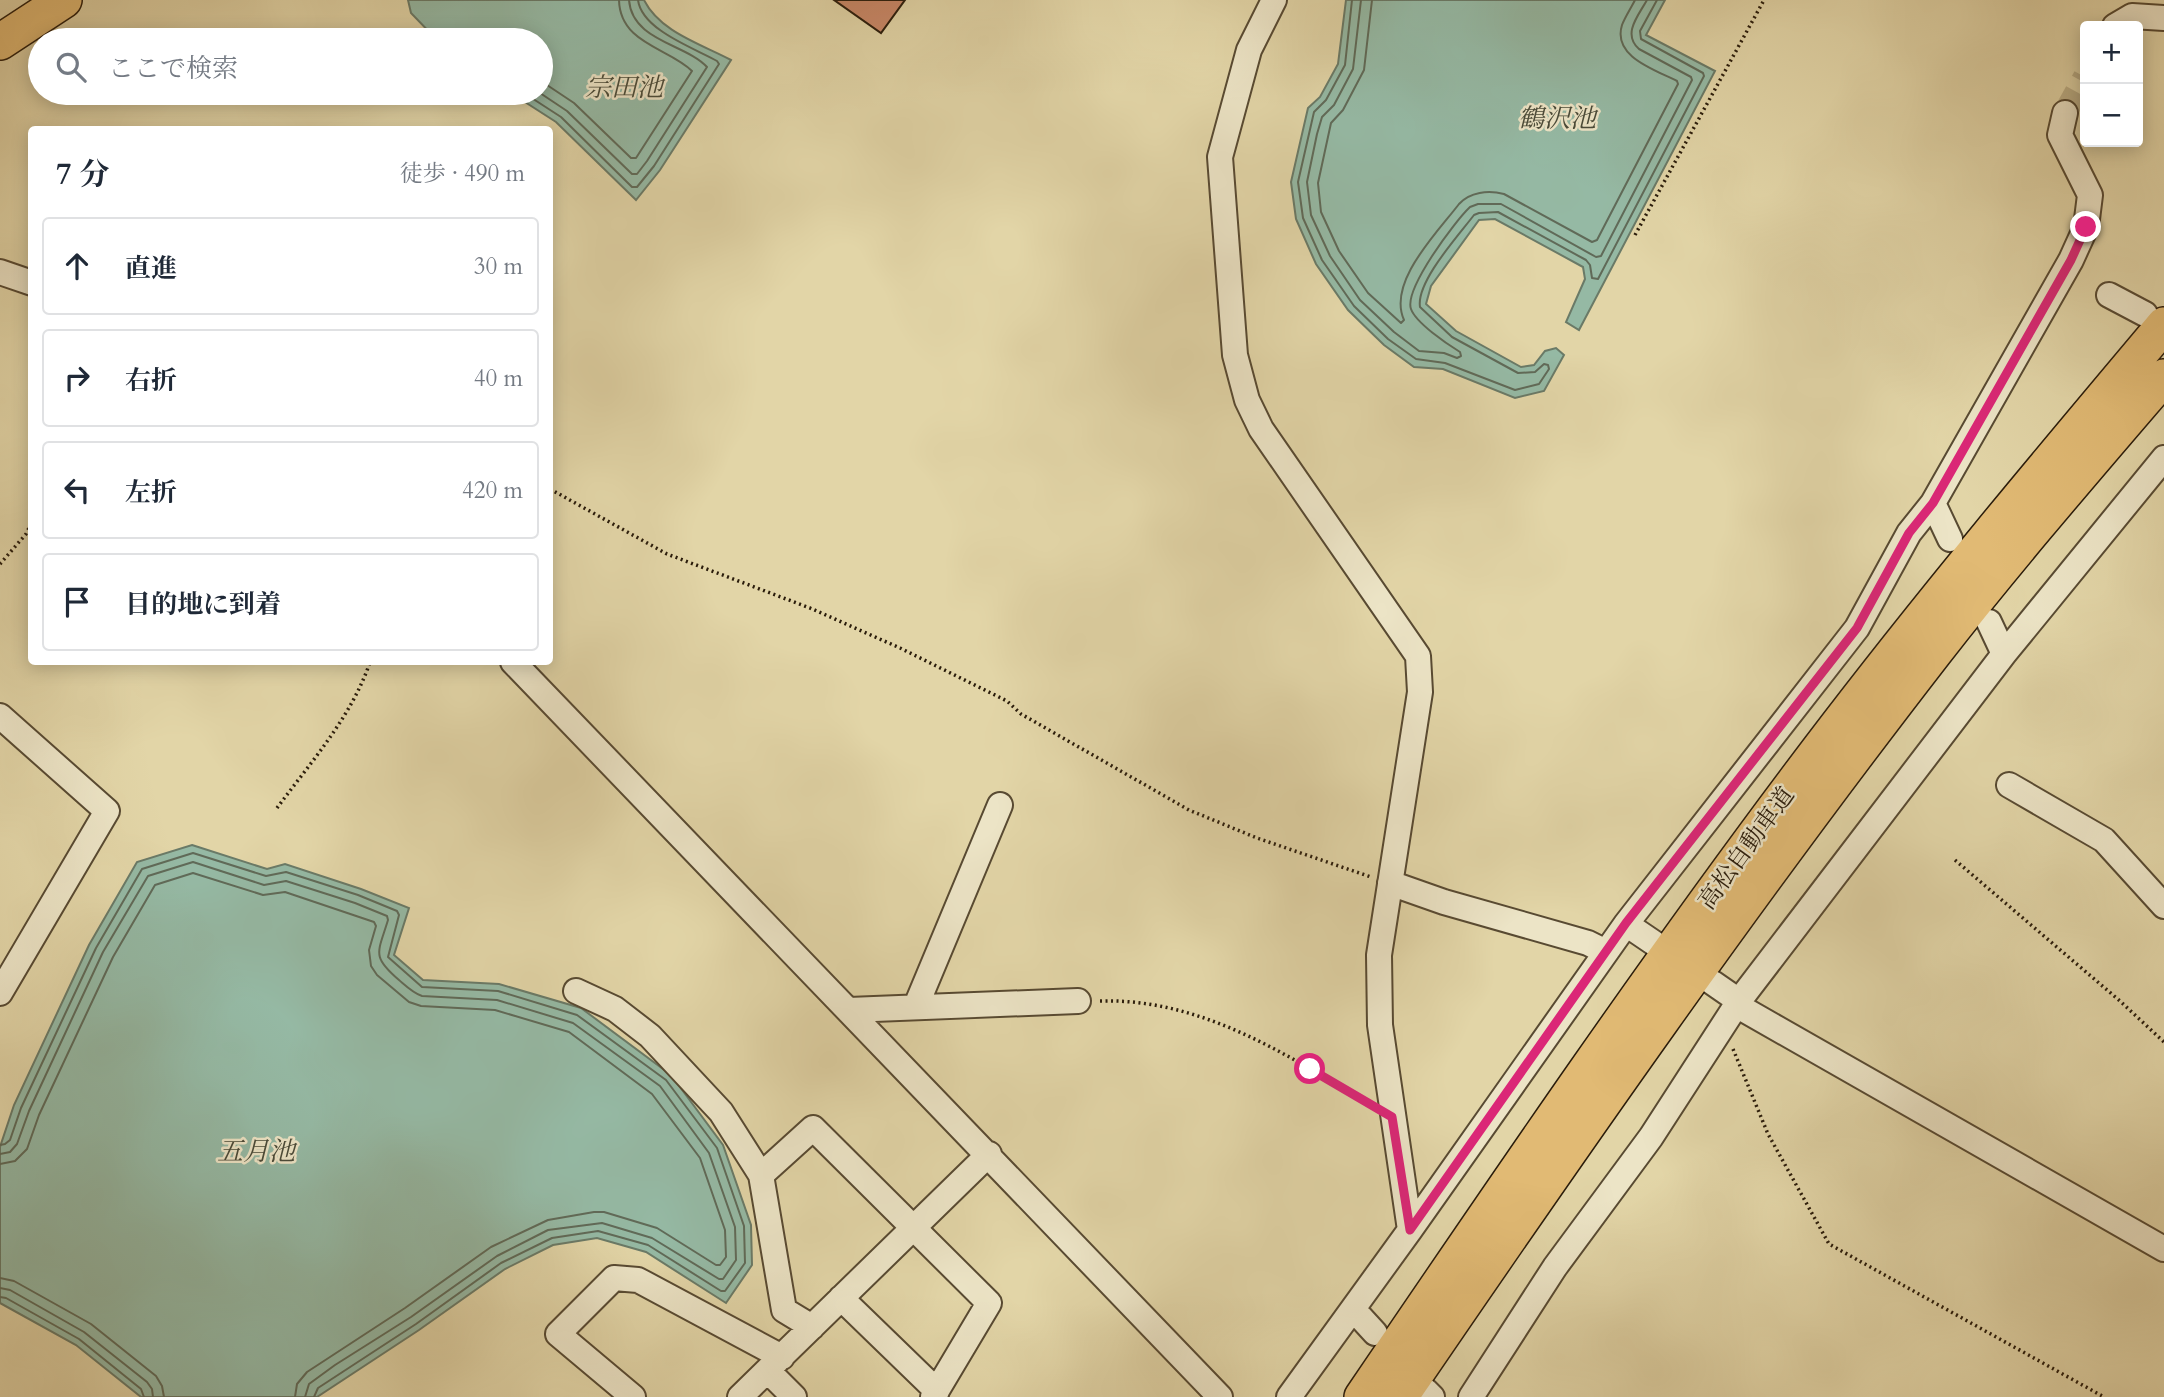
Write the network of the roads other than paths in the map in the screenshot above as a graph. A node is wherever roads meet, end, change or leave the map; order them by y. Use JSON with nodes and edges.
{"nodes":[{"id":1,"x":64,"y":0,"type":"edge"},
{"id":2,"x":1274,"y":0,"type":"edge"},
{"id":3,"x":2164,"y":18,"type":"edge"},
{"id":4,"x":2124,"y":21,"type":"edge"},
{"id":5,"x":0,"y":42,"type":"edge"},
{"id":6,"x":2065,"y":113,"type":"tunnel mouth"},
{"id":7,"x":0,"y":272,"type":"edge"},
{"id":8,"x":28,"y":282,"type":"edge"},
{"id":9,"x":2109,"y":295,"type":"dead end"},
{"id":10,"x":2155,"y":320,"type":"edge"},
{"id":11,"x":2164,"y":377,"type":"edge"},
{"id":12,"x":2164,"y":458,"type":"edge"},
{"id":13,"x":1933,"y":503,"type":"junction"},
{"id":14,"x":1950,"y":539,"type":"dead end"},
{"id":15,"x":1989,"y":622,"type":"dead end"},
{"id":16,"x":2004,"y":654,"type":"junction"},
{"id":17,"x":516,"y":665,"type":"edge"},
{"id":18,"x":0,"y":716,"type":"edge"},
{"id":19,"x":2009,"y":785,"type":"dead end"},
{"id":20,"x":1000,"y":805,"type":"dead end"},
{"id":21,"x":1390,"y":883,"type":"junction"},
{"id":22,"x":2164,"y":906,"type":"edge"},
{"id":23,"x":1626,"y":923,"type":"junction"},
{"id":24,"x":1654,"y":943,"type":"dead end"},
{"id":25,"x":1605,"y":952,"type":"junction"},
{"id":26,"x":1713,"y":983,"type":"dead end"},
{"id":27,"x":576,"y":991,"type":"dead end"},
{"id":28,"x":0,"y":993,"type":"edge"},
{"id":29,"x":1078,"y":1001,"type":"road end"},
{"id":30,"x":1737,"y":1003,"type":"junction"},
{"id":31,"x":916,"y":1006,"type":"junction"},
{"id":32,"x":849,"y":1010,"type":"junction"},
{"id":33,"x":989,"y":1154,"type":"junction"},
{"id":34,"x":761,"y":1175,"type":"junction"},
{"id":35,"x":914,"y":1226,"type":"junction"},
{"id":36,"x":1410,"y":1230,"type":"junction"},
{"id":37,"x":2164,"y":1249,"type":"edge"},
{"id":38,"x":841,"y":1298,"type":"junction"},
{"id":39,"x":1353,"y":1309,"type":"junction"},
{"id":40,"x":812,"y":1327,"type":"junction"},
{"id":41,"x":1375,"y":1333,"type":"dead end"},
{"id":42,"x":775,"y":1364,"type":"junction"},
{"id":43,"x":935,"y":1394,"type":"edge"},
{"id":44,"x":1419,"y":1395,"type":"edge"},
{"id":45,"x":633,"y":1397,"type":"edge"},
{"id":46,"x":740,"y":1397,"type":"edge"},
{"id":47,"x":794,"y":1397,"type":"edge"},
{"id":48,"x":1220,"y":1397,"type":"edge"},
{"id":49,"x":1289,"y":1397,"type":"edge"},
{"id":50,"x":1362,"y":1397,"type":"edge"},
{"id":51,"x":1471,"y":1397,"type":"edge"}],
"edges":[{"from":1,"to":5,"type":"highway"},
{"from":2,"to":21,"type":"street"},
{"from":3,"to":4,"type":"street"},
{"from":6,"to":13,"type":"street"},
{"from":7,"to":8,"type":"street"},
{"from":9,"to":10,"type":"street"},
{"from":10,"to":50,"type":"highway","name":"高松自動車道"},
{"from":11,"to":44,"type":"highway","name":"高松自動車道"},
{"from":12,"to":16,"type":"street"},
{"from":13,"to":14,"type":"street"},
{"from":13,"to":23,"type":"street"},
{"from":15,"to":16,"type":"street"},
{"from":16,"to":30,"type":"street"},
{"from":17,"to":32,"type":"street"},
{"from":18,"to":28,"type":"street"},
{"from":19,"to":22,"type":"street"},
{"from":20,"to":31,"type":"street"},
{"from":21,"to":25,"type":"street"},
{"from":21,"to":36,"type":"street"},
{"from":23,"to":24,"type":"street"},
{"from":23,"to":25,"type":"street"},
{"from":25,"to":36,"type":"street"},
{"from":26,"to":30,"type":"street"},
{"from":27,"to":34,"type":"street"},
{"from":29,"to":31,"type":"street"},
{"from":30,"to":37,"type":"street"},
{"from":30,"to":51,"type":"street"},
{"from":31,"to":32,"type":"street"},
{"from":32,"to":33,"type":"street"},
{"from":33,"to":35,"type":"street"},
{"from":33,"to":48,"type":"street"},
{"from":34,"to":35,"type":"street"},
{"from":34,"to":40,"type":"street"},
{"from":35,"to":38,"type":"street"},
{"from":35,"to":43,"type":"street"},
{"from":36,"to":39,"type":"street"},
{"from":38,"to":40,"type":"street"},
{"from":38,"to":43,"type":"street"},
{"from":39,"to":41,"type":"street"},
{"from":39,"to":49,"type":"street"},
{"from":40,"to":42,"type":"street"},
{"from":42,"to":45,"type":"street"},
{"from":42,"to":46,"type":"street"},
{"from":42,"to":47,"type":"street"}]}
